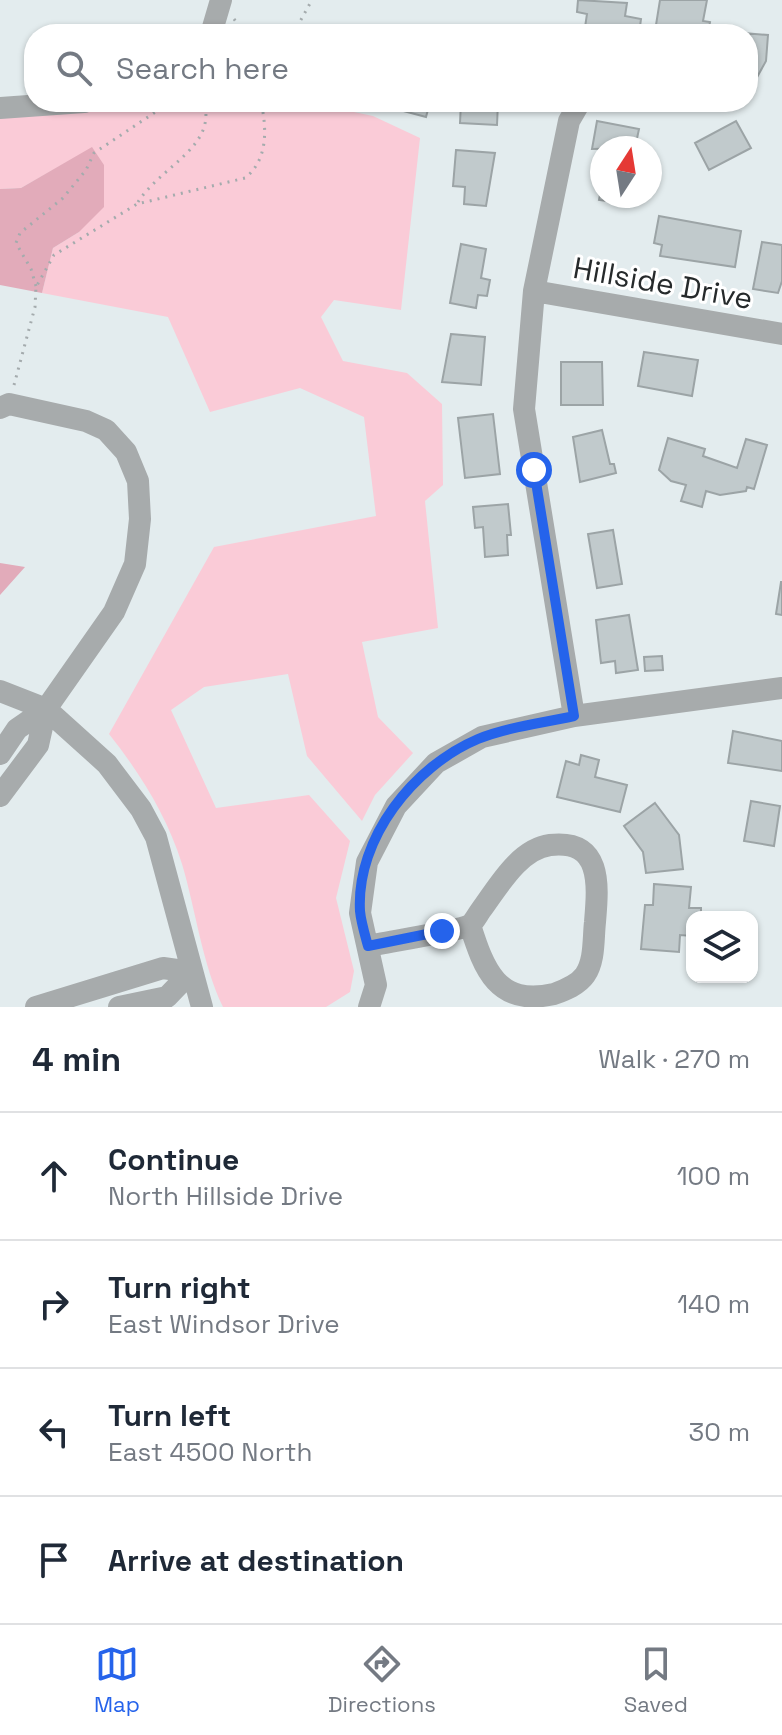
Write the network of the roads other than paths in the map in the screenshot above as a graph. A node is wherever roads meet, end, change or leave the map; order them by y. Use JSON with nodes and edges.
{"nodes":[{"id":1,"x":221,"y":0,"type":"edge"},
{"id":2,"x":214,"y":24,"type":"edge"},
{"id":3,"x":24,"y":106,"type":"edge"},
{"id":4,"x":0,"y":108,"type":"edge"},
{"id":5,"x":574,"y":112,"type":"edge"},
{"id":6,"x":534,"y":291,"type":"junction"},
{"id":7,"x":782,"y":334,"type":"edge"},
{"id":8,"x":5,"y":406,"type":"edge"},
{"id":9,"x":782,"y":688,"type":"edge"},
{"id":10,"x":0,"y":691,"type":"edge"},
{"id":11,"x":46,"y":709,"type":"junction"},
{"id":12,"x":574,"y":716,"type":"junction"},
{"id":13,"x":0,"y":754,"type":"edge"},
{"id":14,"x":0,"y":796,"type":"edge"},
{"id":15,"x":470,"y":925,"type":"junction"},
{"id":16,"x":368,"y":946,"type":"junction"},
{"id":17,"x":191,"y":972,"type":"junction"},
{"id":18,"x":36,"y":1007,"type":"edge"},
{"id":19,"x":119,"y":1007,"type":"edge"},
{"id":20,"x":202,"y":1007,"type":"edge"},
{"id":21,"x":369,"y":1007,"type":"edge"}],
"edges":[{"from":1,"to":2,"type":"street"},
{"from":3,"to":4,"type":"street"},
{"from":5,"to":6,"type":"street"},
{"from":6,"to":7,"type":"street","name":"Hillside Drive"},
{"from":6,"to":12,"type":"street"},
{"from":8,"to":11,"type":"street"},
{"from":9,"to":12,"type":"street"},
{"from":10,"to":11,"type":"street"},
{"from":11,"to":13,"type":"street"},
{"from":11,"to":14,"type":"street"},
{"from":11,"to":17,"type":"street"},
{"from":12,"to":16,"type":"street"},
{"from":15,"to":15,"type":"street"},
{"from":15,"to":16,"type":"street"},
{"from":16,"to":21,"type":"street"},
{"from":17,"to":18,"type":"street"},
{"from":17,"to":19,"type":"street"},
{"from":17,"to":20,"type":"street"}]}
